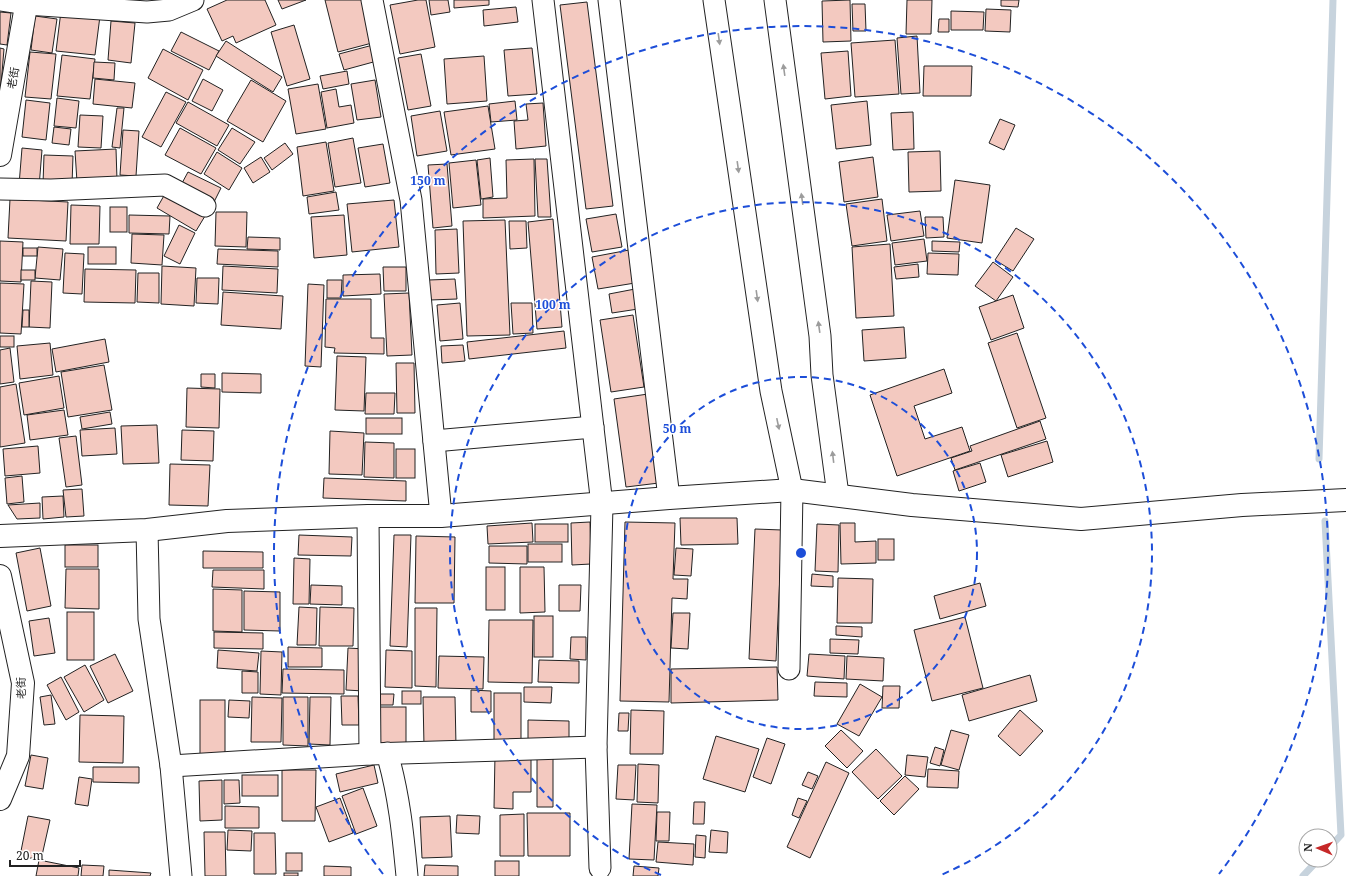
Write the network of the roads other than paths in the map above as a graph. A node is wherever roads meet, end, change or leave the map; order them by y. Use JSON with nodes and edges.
{"nodes":[{"id":1,"x":0,"y":0,"type":"edge"},
{"id":2,"x":193,"y":0,"type":"edge"},
{"id":3,"x":372,"y":0,"type":"edge"},
{"id":4,"x":543,"y":0,"type":"edge"},
{"id":5,"x":609,"y":0,"type":"edge"},
{"id":6,"x":714,"y":0,"type":"edge"},
{"id":7,"x":775,"y":0,"type":"edge"},
{"id":8,"x":26,"y":2,"type":"edge"},
{"id":9,"x":0,"y":155,"type":"edge"},
{"id":10,"x":0,"y":189,"type":"edge"},
{"id":11,"x":205,"y":206,"type":"dead end"},
{"id":12,"x":593,"y":427,"type":"junction"},
{"id":13,"x":434,"y":441,"type":"junction"},
{"id":14,"x":792,"y":490,"type":"junction"},
{"id":15,"x":838,"y":495,"type":"junction"},
{"id":16,"x":669,"y":498,"type":"junction"},
{"id":17,"x":1346,"y":500,"type":"edge"},
{"id":18,"x":602,"y":505,"type":"junction"},
{"id":19,"x":368,"y":516,"type":"junction"},
{"id":20,"x":441,"y":516,"type":"junction"},
{"id":21,"x":146,"y":530,"type":"junction"},
{"id":22,"x":0,"y":536,"type":"edge"},
{"id":23,"x":0,"y":576,"type":"edge"},
{"id":24,"x":789,"y":669,"type":"dead end"},
{"id":25,"x":596,"y":748,"type":"junction"},
{"id":26,"x":378,"y":753,"type":"junction"},
{"id":27,"x":171,"y":766,"type":"junction"},
{"id":28,"x":0,"y":799,"type":"edge"},
{"id":29,"x":600,"y":868,"type":"dead end"},
{"id":30,"x":181,"y":876,"type":"edge"},
{"id":31,"x":407,"y":876,"type":"edge"}],
"edges":[{"from":1,"to":8,"type":"street"},
{"from":2,"to":8,"type":"street"},
{"from":3,"to":13,"type":"street"},
{"from":4,"to":12,"type":"street"},
{"from":5,"to":16,"type":"street"},
{"from":6,"to":14,"type":"street","one_way":true},
{"from":15,"to":7,"type":"street","one_way":true},
{"from":8,"to":9,"type":"main road","name":"老街"},
{"from":10,"to":11,"type":"street"},
{"from":12,"to":13,"type":"street"},
{"from":12,"to":18,"type":"street"},
{"from":13,"to":20,"type":"street"},
{"from":14,"to":15,"type":"main road"},
{"from":14,"to":16,"type":"main road"},
{"from":14,"to":24,"type":"street"},
{"from":15,"to":17,"type":"main road"},
{"from":16,"to":18,"type":"main road"},
{"from":18,"to":20,"type":"main road"},
{"from":18,"to":25,"type":"street"},
{"from":19,"to":20,"type":"main road"},
{"from":19,"to":21,"type":"main road"},
{"from":19,"to":26,"type":"street"},
{"from":21,"to":22,"type":"main road"},
{"from":21,"to":27,"type":"street"},
{"from":23,"to":28,"type":"main road","name":"老街"},
{"from":25,"to":26,"type":"street"},
{"from":25,"to":29,"type":"street"},
{"from":26,"to":27,"type":"street"},
{"from":26,"to":31,"type":"street"},
{"from":27,"to":30,"type":"street"}]}
